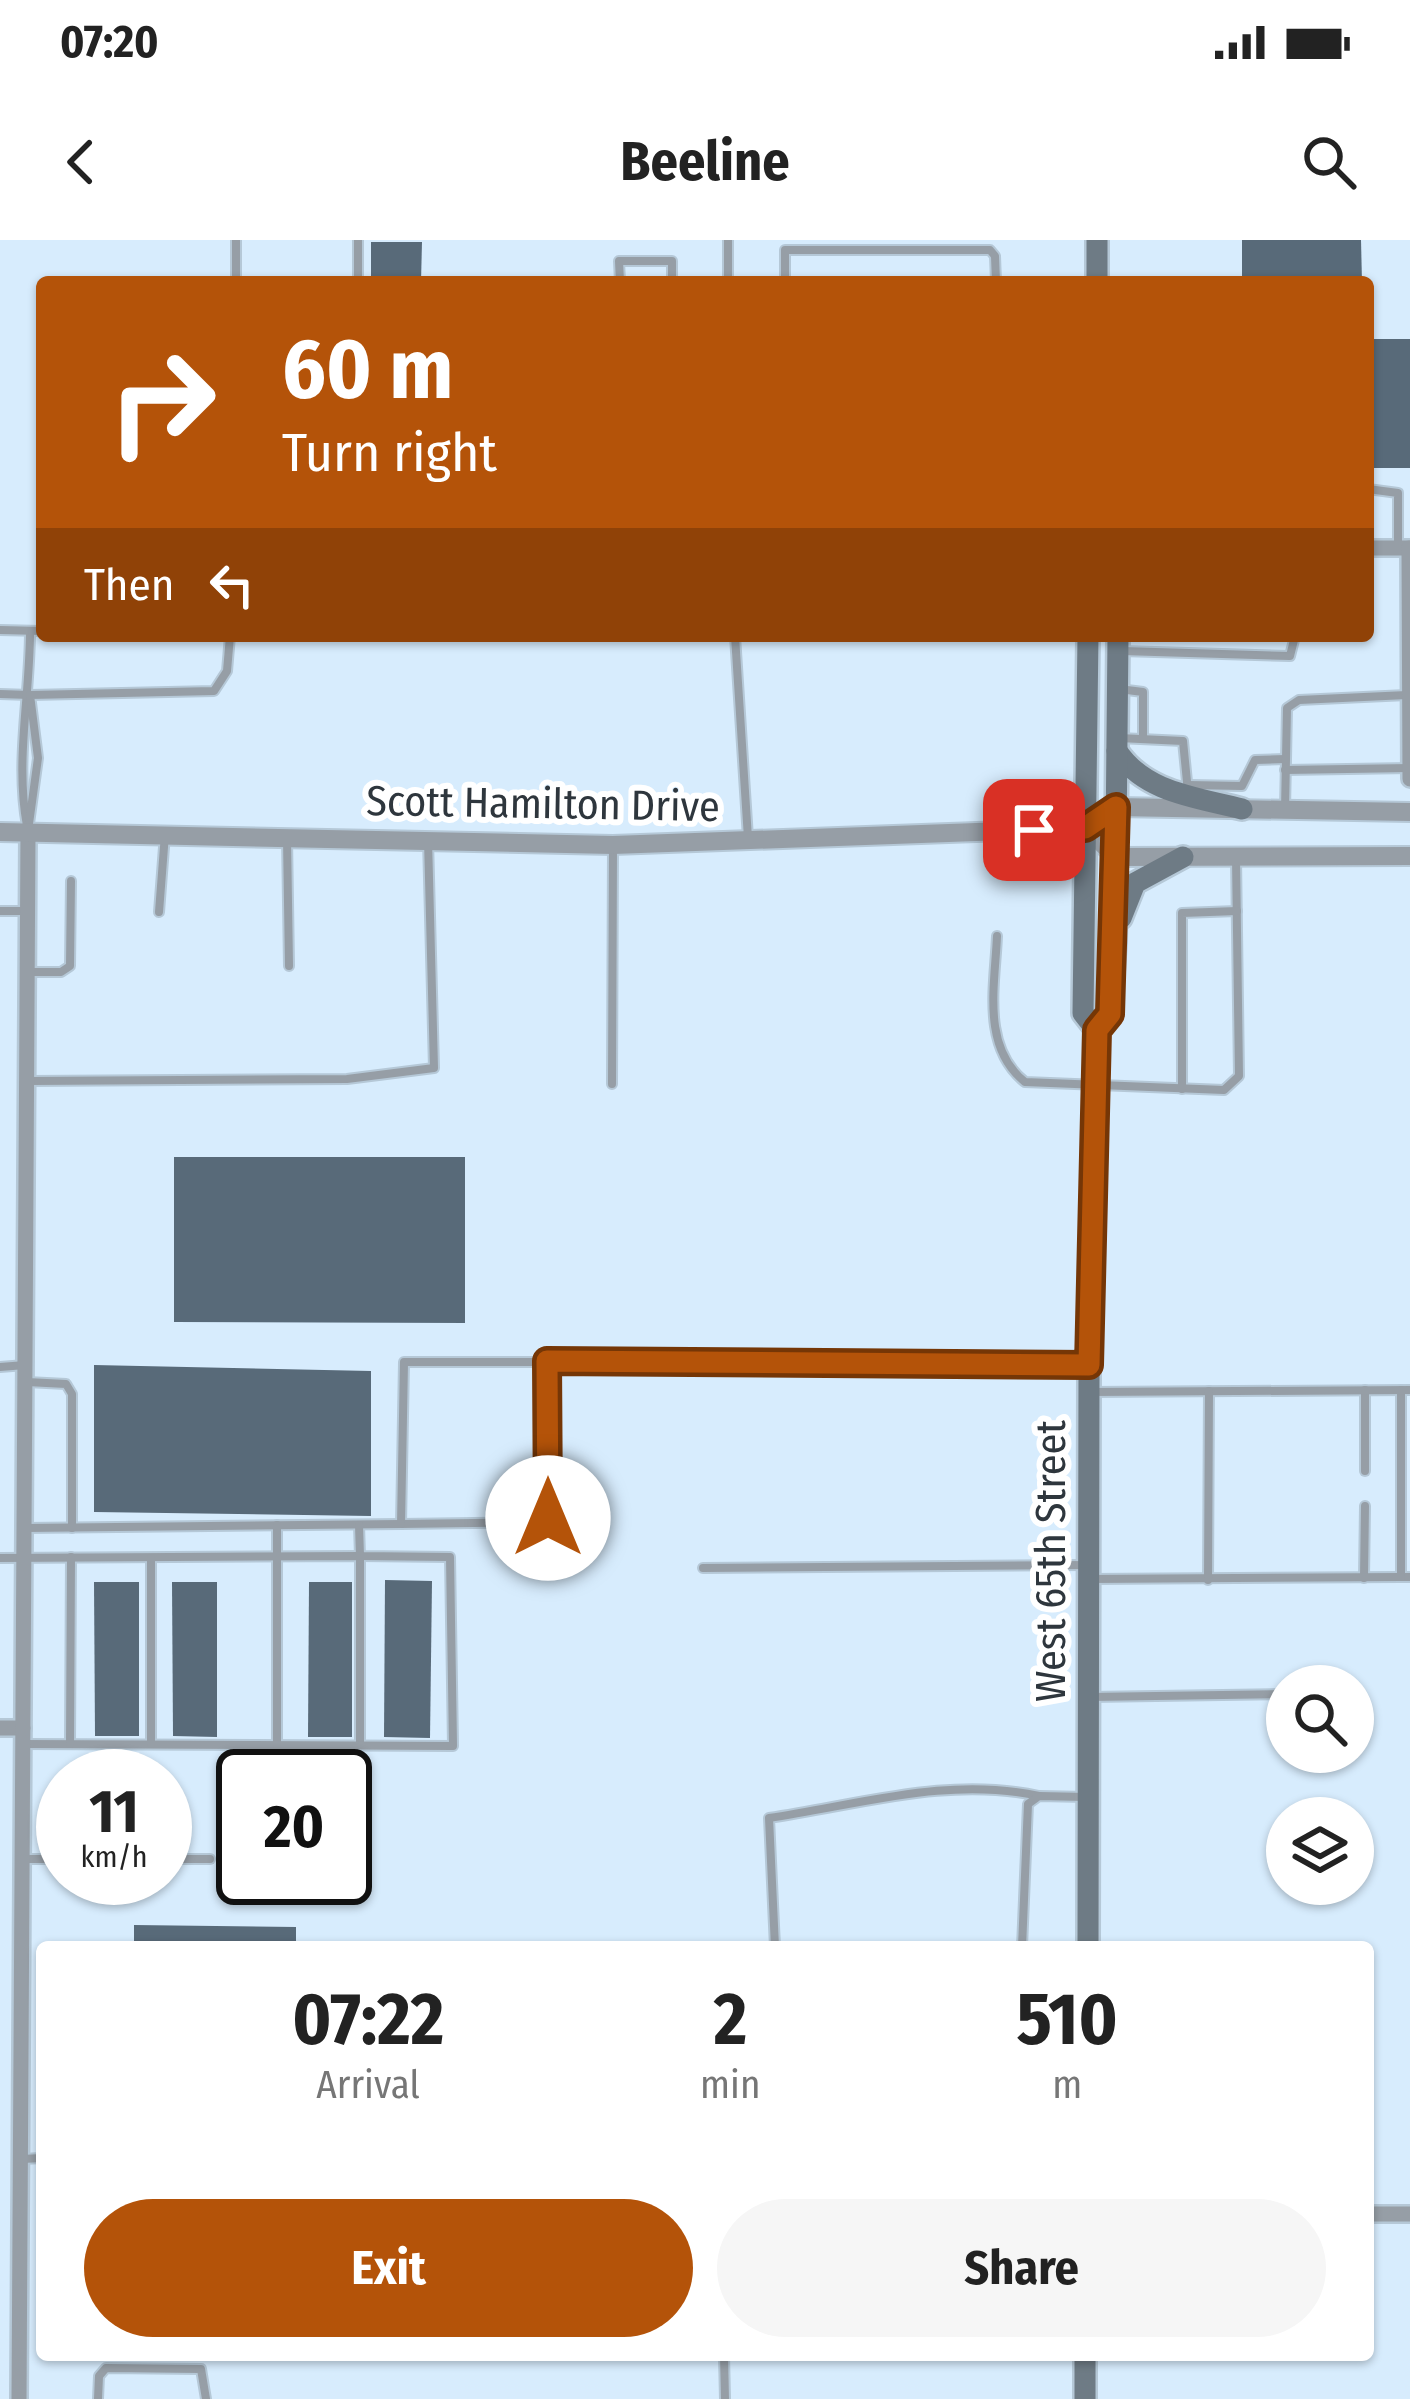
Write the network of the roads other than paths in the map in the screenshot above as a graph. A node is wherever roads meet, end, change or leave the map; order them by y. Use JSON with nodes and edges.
{"nodes":[{"id":1,"x":236,"y":240,"type":"edge"},
{"id":2,"x":358,"y":240,"type":"edge"},
{"id":3,"x":728,"y":240,"type":"edge"},
{"id":4,"x":1097,"y":240,"type":"edge"},
{"id":5,"x":784,"y":245,"type":"edge"},
{"id":6,"x":236,"y":276,"type":"edge"},
{"id":7,"x":358,"y":276,"type":"edge"},
{"id":8,"x":620,"y":276,"type":"edge"},
{"id":9,"x":672,"y":276,"type":"edge"},
{"id":10,"x":728,"y":276,"type":"edge"},
{"id":11,"x":785,"y":276,"type":"edge"},
{"id":12,"x":996,"y":276,"type":"edge"},
{"id":13,"x":1097,"y":276,"type":"edge"},
{"id":14,"x":1374,"y":490,"type":"edge"},
{"id":15,"x":1374,"y":548,"type":"edge"},
{"id":16,"x":1406,"y":548,"type":"edge"},
{"id":17,"x":1408,"y":599,"type":"edge"},
{"id":18,"x":0,"y":631,"type":"edge"},
{"id":19,"x":30,"y":631,"type":"junction"},
{"id":20,"x":36,"y":631,"type":"edge"},
{"id":21,"x":229,"y":642,"type":"edge"},
{"id":22,"x":736,"y":642,"type":"edge"},
{"id":23,"x":1088,"y":642,"type":"edge"},
{"id":24,"x":1183,"y":642,"type":"edge"},
{"id":25,"x":1293,"y":642,"type":"edge"},
{"id":26,"x":1118,"y":644,"type":"edge"},
{"id":27,"x":1183,"y":652,"type":"junction"},
{"id":28,"x":1118,"y":688,"type":"junction"},
{"id":29,"x":0,"y":694,"type":"edge"},
{"id":30,"x":30,"y":695,"type":"junction"},
{"id":31,"x":1408,"y":695,"type":"edge"},
{"id":32,"x":1143,"y":739,"type":"junction"},
{"id":33,"x":1117,"y":744,"type":"junction"},
{"id":34,"x":1285,"y":764,"type":"junction"},
{"id":35,"x":1409,"y":772,"type":"edge"},
{"id":36,"x":1188,"y":796,"type":"junction"},
{"id":37,"x":1116,"y":807,"type":"junction"},
{"id":38,"x":1242,"y":809,"type":"joint"},
{"id":39,"x":1285,"y":810,"type":"junction"},
{"id":40,"x":1410,"y":812,"type":"edge"},
{"id":41,"x":1085,"y":828,"type":"junction"},
{"id":42,"x":0,"y":832,"type":"edge"},
{"id":43,"x":28,"y":832,"type":"junction"},
{"id":44,"x":165,"y":833,"type":"junction"},
{"id":45,"x":286,"y":837,"type":"junction"},
{"id":46,"x":428,"y":838,"type":"junction"},
{"id":47,"x":748,"y":841,"type":"junction"},
{"id":48,"x":613,"y":845,"type":"junction"},
{"id":49,"x":1116,"y":856,"type":"junction"},
{"id":50,"x":1410,"y":856,"type":"edge"},
{"id":51,"x":1183,"y":857,"type":"junction"},
{"id":52,"x":1236,"y":857,"type":"junction"},
{"id":53,"x":71,"y":881,"type":"dead end"},
{"id":54,"x":0,"y":910,"type":"edge"},
{"id":55,"x":28,"y":910,"type":"junction"},
{"id":56,"x":159,"y":911,"type":"dead end"},
{"id":57,"x":1237,"y":911,"type":"junction"},
{"id":58,"x":997,"y":936,"type":"dead end"},
{"id":59,"x":1115,"y":942,"type":"junction"},
{"id":60,"x":289,"y":966,"type":"dead end"},
{"id":61,"x":28,"y":972,"type":"junction"},
{"id":62,"x":1097,"y":1030,"type":"junction"},
{"id":63,"x":29,"y":1081,"type":"junction"},
{"id":64,"x":612,"y":1084,"type":"dead end"},
{"id":65,"x":1095,"y":1088,"type":"junction"},
{"id":66,"x":1182,"y":1090,"type":"junction"},
{"id":67,"x":547,"y":1361,"type":"junction"},
{"id":68,"x":599,"y":1362,"type":"joint"},
{"id":69,"x":1089,"y":1365,"type":"junction"},
{"id":70,"x":0,"y":1366,"type":"edge"},
{"id":71,"x":27,"y":1373,"type":"junction"},
{"id":72,"x":1365,"y":1390,"type":"junction"},
{"id":73,"x":1406,"y":1390,"type":"edge"},
{"id":74,"x":1209,"y":1391,"type":"junction"},
{"id":75,"x":1089,"y":1392,"type":"junction"},
{"id":76,"x":1365,"y":1471,"type":"dead end"},
{"id":77,"x":1365,"y":1506,"type":"dead end"},
{"id":78,"x":401,"y":1524,"type":"junction"},
{"id":79,"x":277,"y":1525,"type":"junction"},
{"id":80,"x":358,"y":1525,"type":"junction"},
{"id":81,"x":25,"y":1528,"type":"junction"},
{"id":82,"x":72,"y":1528,"type":"junction"},
{"id":83,"x":25,"y":1556,"type":"junction"},
{"id":84,"x":277,"y":1556,"type":"junction"},
{"id":85,"x":360,"y":1556,"type":"junction"},
{"id":86,"x":71,"y":1557,"type":"junction"},
{"id":87,"x":0,"y":1558,"type":"edge"},
{"id":88,"x":151,"y":1558,"type":"junction"},
{"id":89,"x":703,"y":1568,"type":"dead end"},
{"id":90,"x":1089,"y":1572,"type":"junction"},
{"id":91,"x":1405,"y":1577,"type":"edge"},
{"id":92,"x":1364,"y":1578,"type":"junction"},
{"id":93,"x":1208,"y":1580,"type":"junction"},
{"id":94,"x":1266,"y":1694,"type":"edge"},
{"id":95,"x":1088,"y":1697,"type":"junction"},
{"id":96,"x":0,"y":1728,"type":"edge"},
{"id":97,"x":23,"y":1736,"type":"junction"},
{"id":98,"x":70,"y":1744,"type":"junction"},
{"id":99,"x":151,"y":1744,"type":"junction"},
{"id":100,"x":277,"y":1745,"type":"junction"},
{"id":101,"x":360,"y":1745,"type":"junction"},
{"id":102,"x":1039,"y":1796,"type":"junction"},
{"id":103,"x":1088,"y":1798,"type":"junction"},
{"id":104,"x":22,"y":1859,"type":"junction"},
{"id":105,"x":36,"y":1859,"type":"edge"},
{"id":106,"x":192,"y":1859,"type":"edge"},
{"id":107,"x":210,"y":1859,"type":"dead end"},
{"id":108,"x":775,"y":1941,"type":"edge"},
{"id":109,"x":1022,"y":1941,"type":"edge"},
{"id":110,"x":1088,"y":1941,"type":"edge"},
{"id":111,"x":36,"y":2158,"type":"edge"},
{"id":112,"x":20,"y":2159,"type":"junction"},
{"id":113,"x":1374,"y":2214,"type":"edge"},
{"id":114,"x":1410,"y":2214,"type":"edge"},
{"id":115,"x":724,"y":2361,"type":"edge"},
{"id":116,"x":1085,"y":2361,"type":"edge"},
{"id":117,"x":19,"y":2399,"type":"edge"},
{"id":118,"x":98,"y":2399,"type":"edge"},
{"id":119,"x":206,"y":2399,"type":"edge"},
{"id":120,"x":725,"y":2399,"type":"edge"},
{"id":121,"x":1085,"y":2399,"type":"edge"}],
"edges":[{"from":1,"to":6,"type":"lane"},
{"from":2,"to":7,"type":"lane"},
{"from":3,"to":10,"type":"lane"},
{"from":4,"to":13,"type":"main road"},
{"from":5,"to":11,"type":"lane"},
{"from":5,"to":12,"type":"lane"},
{"from":8,"to":9,"type":"lane"},
{"from":14,"to":16,"type":"lane"},
{"from":15,"to":16,"type":"street"},
{"from":16,"to":17,"type":"street"},
{"from":17,"to":31,"type":"street"},
{"from":18,"to":19,"type":"lane"},
{"from":19,"to":20,"type":"lane"},
{"from":19,"to":30,"type":"lane"},
{"from":21,"to":30,"type":"lane"},
{"from":22,"to":47,"type":"lane"},
{"from":23,"to":41,"type":"main road","name":"West 65th Street"},
{"from":24,"to":27,"type":"lane"},
{"from":25,"to":27,"type":"lane"},
{"from":26,"to":27,"type":"lane"},
{"from":26,"to":28,"type":"main road","name":"West 65th Street"},
{"from":28,"to":32,"type":"lane"},
{"from":28,"to":33,"type":"main road","name":"West 65th Street"},
{"from":29,"to":30,"type":"lane"},
{"from":30,"to":43,"type":"lane"},
{"from":30,"to":43,"type":"lane"},
{"from":31,"to":34,"type":"lane"},
{"from":31,"to":35,"type":"street"},
{"from":32,"to":33,"type":"lane"},
{"from":32,"to":36,"type":"lane"},
{"from":33,"to":36,"type":"main road"},
{"from":33,"to":37,"type":"main road","name":"West 65th Street"},
{"from":34,"to":35,"type":"lane"},
{"from":34,"to":36,"type":"lane"},
{"from":34,"to":39,"type":"lane"},
{"from":36,"to":37,"type":"street"},
{"from":36,"to":38,"type":"main road"},
{"from":37,"to":41,"type":"street"},
{"from":37,"to":49,"type":"main road","name":"West 65th Street"},
{"from":38,"to":39,"type":"street"},
{"from":39,"to":40,"type":"street"},
{"from":41,"to":47,"type":"street","name":"Scott Hamilton Drive"},
{"from":41,"to":49,"type":"street"},
{"from":41,"to":62,"type":"main road","name":"West 65th Street"},
{"from":42,"to":43,"type":"street","name":"Scott Hamilton Drive"},
{"from":43,"to":44,"type":"street","name":"Scott Hamilton Drive"},
{"from":43,"to":55,"type":"street"},
{"from":44,"to":45,"type":"street","name":"Scott Hamilton Drive"},
{"from":44,"to":56,"type":"lane"},
{"from":45,"to":46,"type":"street","name":"Scott Hamilton Drive"},
{"from":45,"to":60,"type":"lane"},
{"from":46,"to":48,"type":"street","name":"Scott Hamilton Drive"},
{"from":46,"to":63,"type":"lane"},
{"from":47,"to":48,"type":"street","name":"Scott Hamilton Drive"},
{"from":48,"to":64,"type":"lane"},
{"from":49,"to":51,"type":"street"},
{"from":49,"to":59,"type":"main road","name":"West 65th Street"},
{"from":50,"to":52,"type":"street"},
{"from":51,"to":52,"type":"street"},
{"from":51,"to":59,"type":"main road"},
{"from":52,"to":57,"type":"lane"},
{"from":53,"to":61,"type":"lane"},
{"from":54,"to":55,"type":"lane"},
{"from":55,"to":61,"type":"street"},
{"from":57,"to":66,"type":"lane"},
{"from":57,"to":66,"type":"lane"},
{"from":58,"to":65,"type":"lane"},
{"from":59,"to":62,"type":"main road","name":"West 65th Street"},
{"from":61,"to":63,"type":"street"},
{"from":62,"to":65,"type":"main road","name":"West 65th Street"},
{"from":63,"to":71,"type":"street"},
{"from":65,"to":66,"type":"lane"},
{"from":65,"to":69,"type":"main road","name":"West 65th Street"},
{"from":67,"to":68,"type":"lane"},
{"from":67,"to":78,"type":"lane"},
{"from":67,"to":78,"type":"lane"},
{"from":68,"to":69,"type":"street"},
{"from":69,"to":75,"type":"main road","name":"West 65th Street"},
{"from":70,"to":71,"type":"lane"},
{"from":71,"to":81,"type":"street"},
{"from":71,"to":82,"type":"lane"},
{"from":72,"to":73,"type":"lane"},
{"from":72,"to":74,"type":"lane"},
{"from":72,"to":76,"type":"lane"},
{"from":73,"to":91,"type":"lane"},
{"from":74,"to":75,"type":"lane"},
{"from":74,"to":93,"type":"lane"},
{"from":75,"to":90,"type":"main road","name":"West 65th Street"},
{"from":77,"to":92,"type":"lane"},
{"from":78,"to":80,"type":"lane"},
{"from":79,"to":80,"type":"lane"},
{"from":79,"to":82,"type":"lane"},
{"from":79,"to":84,"type":"lane"},
{"from":80,"to":85,"type":"lane"},
{"from":81,"to":82,"type":"lane"},
{"from":81,"to":83,"type":"street"},
{"from":83,"to":86,"type":"lane"},
{"from":83,"to":87,"type":"lane"},
{"from":83,"to":97,"type":"street"},
{"from":84,"to":85,"type":"lane"},
{"from":84,"to":88,"type":"lane"},
{"from":84,"to":100,"type":"lane"},
{"from":85,"to":101,"type":"lane"},
{"from":85,"to":101,"type":"lane"},
{"from":86,"to":88,"type":"lane"},
{"from":86,"to":98,"type":"lane"},
{"from":88,"to":99,"type":"lane"},
{"from":89,"to":90,"type":"lane"},
{"from":90,"to":93,"type":"lane"},
{"from":90,"to":95,"type":"main road","name":"West 65th Street"},
{"from":91,"to":92,"type":"lane"},
{"from":92,"to":93,"type":"lane"},
{"from":94,"to":95,"type":"lane"},
{"from":95,"to":103,"type":"main road","name":"West 65th Street"},
{"from":96,"to":97,"type":"street"},
{"from":97,"to":98,"type":"lane"},
{"from":97,"to":104,"type":"street"},
{"from":98,"to":99,"type":"lane"},
{"from":99,"to":100,"type":"lane"},
{"from":100,"to":101,"type":"lane"},
{"from":102,"to":103,"type":"lane"},
{"from":102,"to":108,"type":"lane"},
{"from":102,"to":109,"type":"lane"},
{"from":103,"to":110,"type":"main road","name":"West 65th Street"},
{"from":104,"to":105,"type":"lane"},
{"from":104,"to":112,"type":"street"},
{"from":106,"to":107,"type":"lane"},
{"from":111,"to":112,"type":"lane"},
{"from":112,"to":117,"type":"street"},
{"from":113,"to":114,"type":"street"},
{"from":115,"to":120,"type":"lane"},
{"from":116,"to":121,"type":"main road"},
{"from":118,"to":119,"type":"lane"}]}
